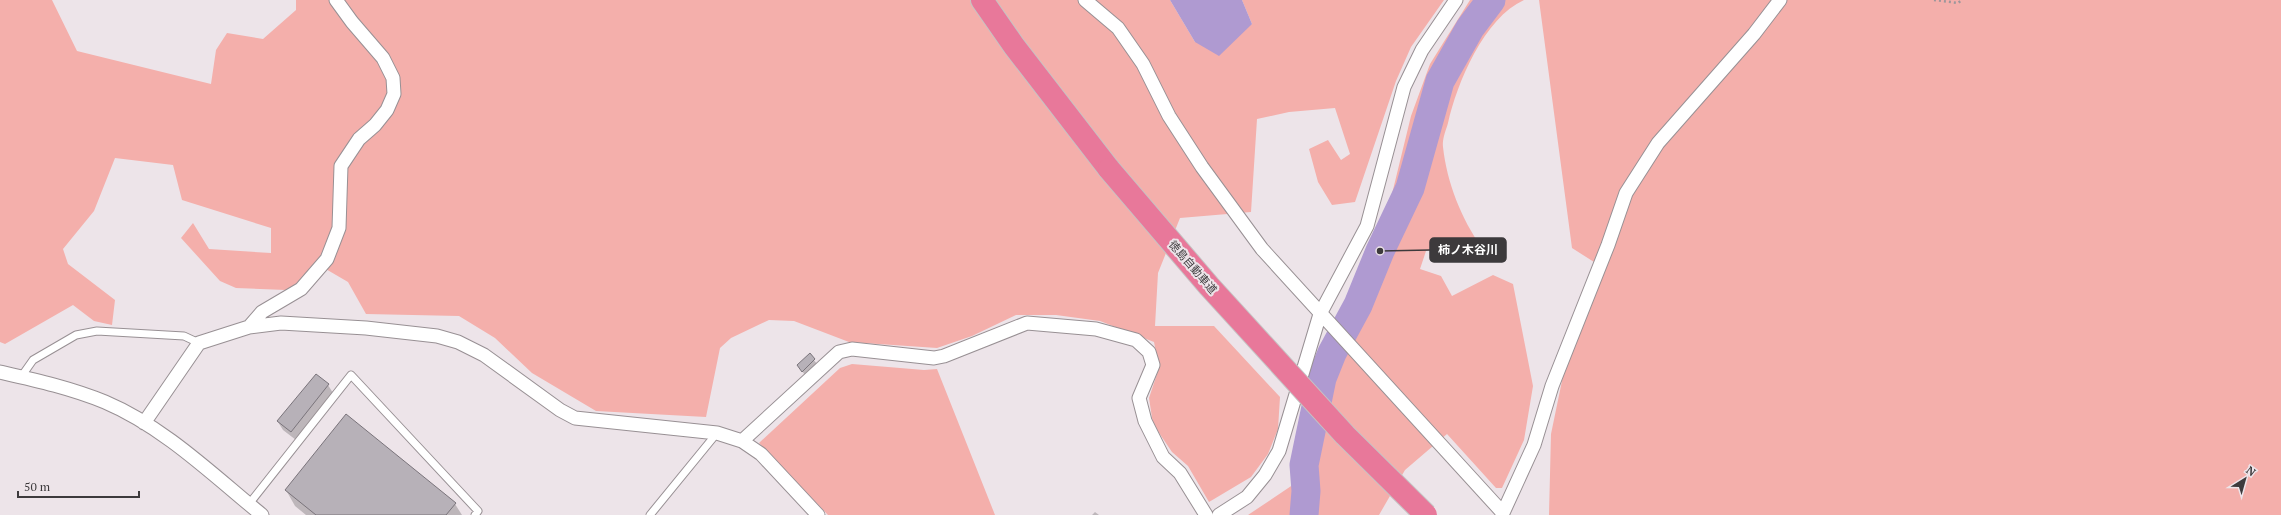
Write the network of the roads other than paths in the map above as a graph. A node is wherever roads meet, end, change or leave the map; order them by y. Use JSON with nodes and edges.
{"nodes":[{"id":1,"x":336,"y":0,"type":"edge"},
{"id":2,"x":982,"y":0,"type":"edge"},
{"id":3,"x":1086,"y":0,"type":"edge"},
{"id":4,"x":1456,"y":0,"type":"edge"},
{"id":5,"x":1780,"y":0,"type":"edge"},
{"id":6,"x":1320,"y":314,"type":"junction"},
{"id":7,"x":249,"y":327,"type":"junction"},
{"id":8,"x":199,"y":343,"type":"junction"},
{"id":9,"x":0,"y":372,"type":"edge"},
{"id":10,"x":21,"y":377,"type":"junction"},
{"id":11,"x":144,"y":424,"type":"junction"},
{"id":12,"x":717,"y":433,"type":"junction"},
{"id":13,"x":742,"y":441,"type":"junction"},
{"id":14,"x":248,"y":504,"type":"junction"},
{"id":15,"x":1503,"y":514,"type":"edge"},
{"id":16,"x":262,"y":515,"type":"edge"},
{"id":17,"x":475,"y":515,"type":"edge"},
{"id":18,"x":650,"y":515,"type":"edge"},
{"id":19,"x":818,"y":515,"type":"edge"},
{"id":20,"x":1206,"y":515,"type":"edge"},
{"id":21,"x":1219,"y":515,"type":"edge"},
{"id":22,"x":1426,"y":515,"type":"edge"}],
"edges":[{"from":1,"to":7,"type":"street"},
{"from":2,"to":22,"type":"highway","name":"徳島自動車道","bridge":true},
{"from":3,"to":6,"type":"street"},
{"from":4,"to":6,"type":"street"},
{"from":5,"to":15,"type":"street"},
{"from":6,"to":15,"type":"street"},
{"from":6,"to":21,"type":"street"},
{"from":7,"to":8,"type":"street"},
{"from":7,"to":12,"type":"street"},
{"from":8,"to":10,"type":"lane"},
{"from":8,"to":11,"type":"street"},
{"from":9,"to":10,"type":"street"},
{"from":10,"to":11,"type":"street"},
{"from":11,"to":14,"type":"street"},
{"from":12,"to":13,"type":"street"},
{"from":12,"to":18,"type":"lane"},
{"from":13,"to":19,"type":"street"},
{"from":13,"to":20,"type":"street"},
{"from":14,"to":16,"type":"street"},
{"from":14,"to":17,"type":"lane"}]}
